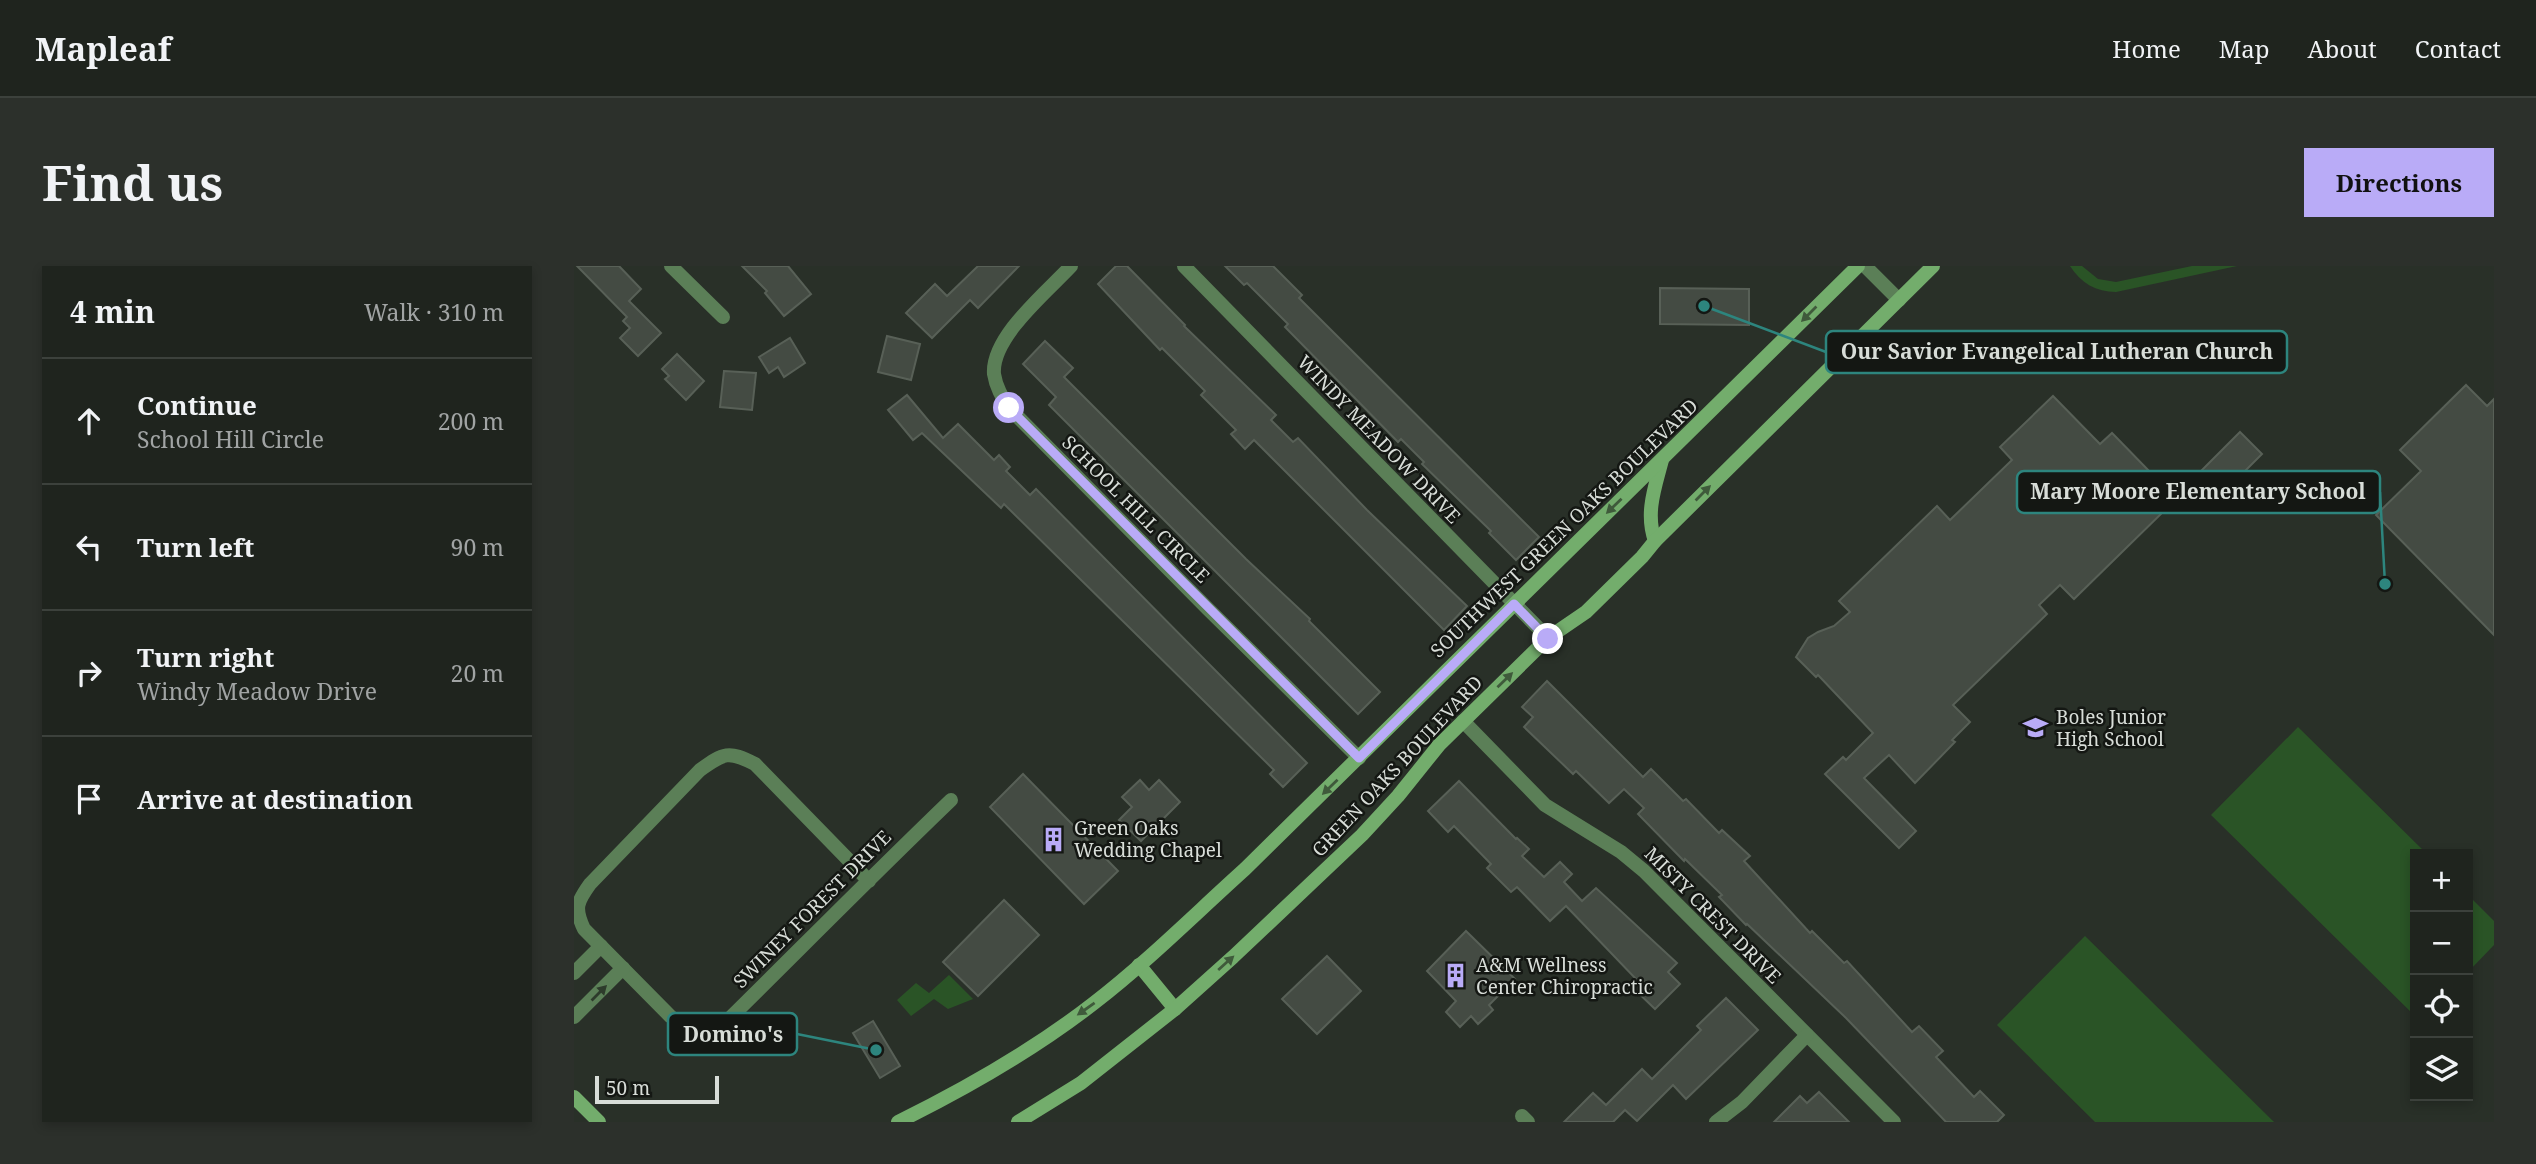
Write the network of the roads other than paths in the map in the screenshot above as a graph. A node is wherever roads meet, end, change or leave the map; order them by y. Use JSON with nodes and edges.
{"nodes":[{"id":1,"x":671,"y":266,"type":"edge"},
{"id":2,"x":1071,"y":266,"type":"edge"},
{"id":3,"x":1184,"y":266,"type":"edge"},
{"id":4,"x":1858,"y":266,"type":"edge"},
{"id":5,"x":1864,"y":266,"type":"edge"},
{"id":6,"x":1933,"y":266,"type":"edge"},
{"id":7,"x":1899,"y":300,"type":"junction"},
{"id":8,"x":723,"y":317,"type":"dead end"},
{"id":9,"x":1663,"y":459,"type":"junction"},
{"id":10,"x":1655,"y":541,"type":"junction"},
{"id":11,"x":1514,"y":604,"type":"junction"},
{"id":12,"x":1548,"y":639,"type":"junction"},
{"id":13,"x":1463,"y":721,"type":"junction"},
{"id":14,"x":1359,"y":758,"type":"junction"},
{"id":15,"x":951,"y":800,"type":"dead end"},
{"id":16,"x":869,"y":881,"type":"junction"},
{"id":17,"x":601,"y":946,"type":"junction"},
{"id":18,"x":1139,"y":965,"type":"junction"},
{"id":19,"x":623,"y":968,"type":"junction"},
{"id":20,"x":574,"y":973,"type":"edge"},
{"id":21,"x":1175,"y":1009,"type":"junction"},
{"id":22,"x":574,"y":1017,"type":"edge"},
{"id":23,"x":1807,"y":1035,"type":"junction"},
{"id":24,"x":574,"y":1097,"type":"edge"},
{"id":25,"x":599,"y":1122,"type":"edge"},
{"id":26,"x":898,"y":1122,"type":"edge"},
{"id":27,"x":1018,"y":1122,"type":"edge"},
{"id":28,"x":1716,"y":1122,"type":"edge"},
{"id":29,"x":1894,"y":1122,"type":"edge"}],
"edges":[{"from":1,"to":8,"type":"street"},
{"from":2,"to":14,"type":"street","name":"SCHOOL HILL CIRCLE"},
{"from":3,"to":11,"type":"street","name":"WINDY MEADOW DRIVE"},
{"from":4,"to":9,"type":"main road","name":"SOUTHWEST GREEN OAKS BOULEVARD","one_way":true},
{"from":5,"to":7,"type":"street"},
{"from":6,"to":7,"type":"main road","name":"GREEN OAKS BOULEVARD"},
{"from":10,"to":7,"type":"main road","name":"GREEN OAKS BOULEVARD","one_way":true},
{"from":9,"to":10,"type":"main road"},
{"from":9,"to":11,"type":"main road","name":"SOUTHWEST GREEN OAKS BOULEVARD","one_way":true},
{"from":10,"to":12,"type":"main road","name":"GREEN OAKS BOULEVARD"},
{"from":11,"to":12,"type":"street","name":"WINDY MEADOW DRIVE"},
{"from":11,"to":14,"type":"main road","name":"SOUTHWEST GREEN OAKS BOULEVARD"},
{"from":13,"to":12,"type":"main road","name":"GREEN OAKS BOULEVARD","one_way":true},
{"from":21,"to":13,"type":"main road","name":"GREEN OAKS BOULEVARD","one_way":true},
{"from":13,"to":23,"type":"street","name":"MISTY CREST DRIVE"},
{"from":14,"to":18,"type":"main road","name":"SOUTHWEST GREEN OAKS BOULEVARD","one_way":true},
{"from":15,"to":16,"type":"street","name":"SWINEY FOREST DRIVE"},
{"from":16,"to":17,"type":"street","name":"SWINEY FOREST DRIVE"},
{"from":16,"to":19,"type":"street","name":"SWINEY FOREST DRIVE"},
{"from":17,"to":19,"type":"street","name":"SWINEY FOREST DRIVE"},
{"from":17,"to":20,"type":"street"},
{"from":18,"to":21,"type":"main road"},
{"from":18,"to":26,"type":"main road","name":"SOUTHWEST GREEN OAKS BOULEVARD","one_way":true},
{"from":22,"to":19,"type":"street","one_way":true},
{"from":21,"to":27,"type":"main road","name":"GREEN OAKS BOULEVARD"},
{"from":23,"to":28,"type":"street"},
{"from":23,"to":29,"type":"street","name":"MISTY CREST DRIVE"},
{"from":24,"to":25,"type":"main road"}]}
